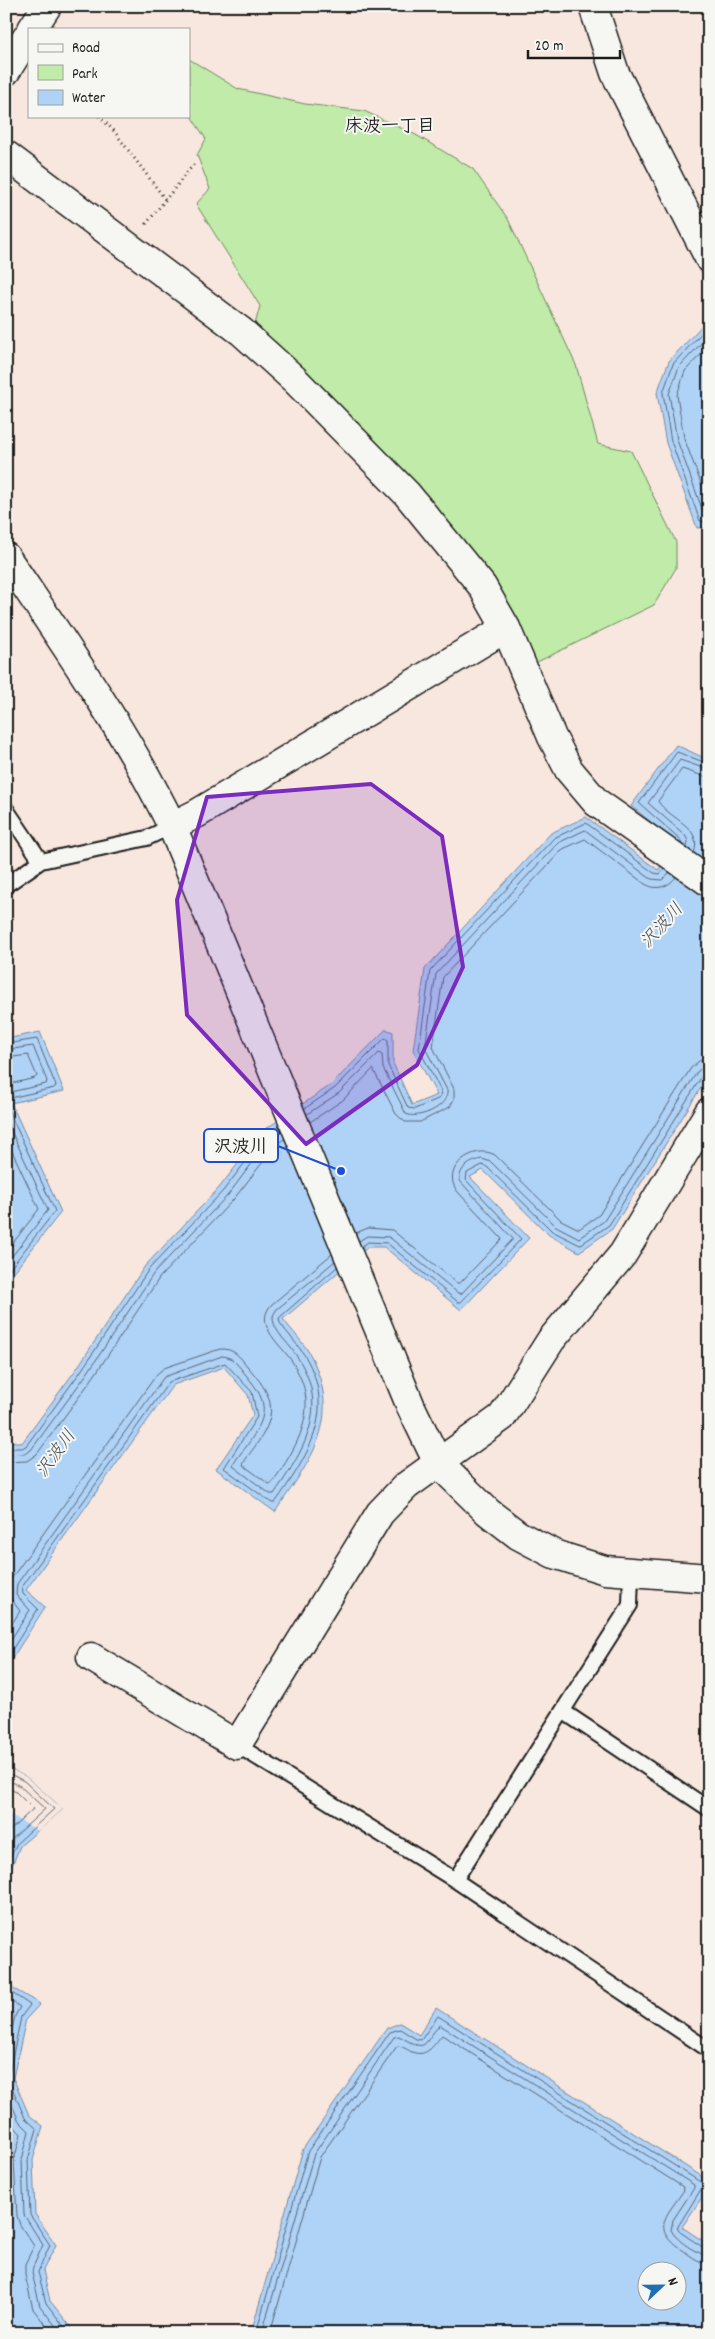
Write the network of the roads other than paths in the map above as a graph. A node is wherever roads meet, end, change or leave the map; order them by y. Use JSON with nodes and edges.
{"nodes":[{"id":1,"x":47,"y":6,"type":"edge"},
{"id":2,"x":594,"y":6,"type":"edge"},
{"id":3,"x":33,"y":28,"type":"edge"},
{"id":4,"x":28,"y":36,"type":"edge"},
{"id":5,"x":6,"y":71,"type":"edge"},
{"id":6,"x":6,"y":155,"type":"edge"},
{"id":7,"x":709,"y":258,"type":"edge"},
{"id":8,"x":6,"y":557,"type":"edge"},
{"id":9,"x":506,"y":628,"type":"junction"},
{"id":10,"x":6,"y":809,"type":"edge"},
{"id":11,"x":172,"y":826,"type":"junction"},
{"id":12,"x":40,"y":861,"type":"junction"},
{"id":13,"x":709,"y":882,"type":"edge"},
{"id":14,"x":6,"y":885,"type":"edge"},
{"id":15,"x":709,"y":1112,"type":"edge"},
{"id":16,"x":438,"y":1463,"type":"junction"},
{"id":17,"x":631,"y":1573,"type":"junction"},
{"id":18,"x":709,"y":1578,"type":"edge"},
{"id":19,"x":91,"y":1657,"type":"dead end"},
{"id":20,"x":564,"y":1712,"type":"junction"},
{"id":21,"x":236,"y":1745,"type":"junction"},
{"id":22,"x":709,"y":1809,"type":"edge"},
{"id":23,"x":455,"y":1880,"type":"junction"},
{"id":24,"x":709,"y":2050,"type":"edge"}],
"edges":[{"from":1,"to":3,"type":"street"},
{"from":2,"to":7,"type":"street"},
{"from":4,"to":5,"type":"street"},
{"from":6,"to":9,"type":"street"},
{"from":8,"to":11,"type":"street"},
{"from":9,"to":11,"type":"street"},
{"from":9,"to":13,"type":"street"},
{"from":10,"to":12,"type":"lane"},
{"from":11,"to":12,"type":"lane"},
{"from":11,"to":16,"type":"street"},
{"from":12,"to":14,"type":"lane"},
{"from":15,"to":16,"type":"street"},
{"from":16,"to":17,"type":"street"},
{"from":16,"to":21,"type":"street"},
{"from":17,"to":18,"type":"street"},
{"from":17,"to":20,"type":"lane"},
{"from":19,"to":21,"type":"street"},
{"from":20,"to":22,"type":"lane"},
{"from":20,"to":23,"type":"lane"},
{"from":21,"to":23,"type":"lane"},
{"from":23,"to":24,"type":"lane"}]}
